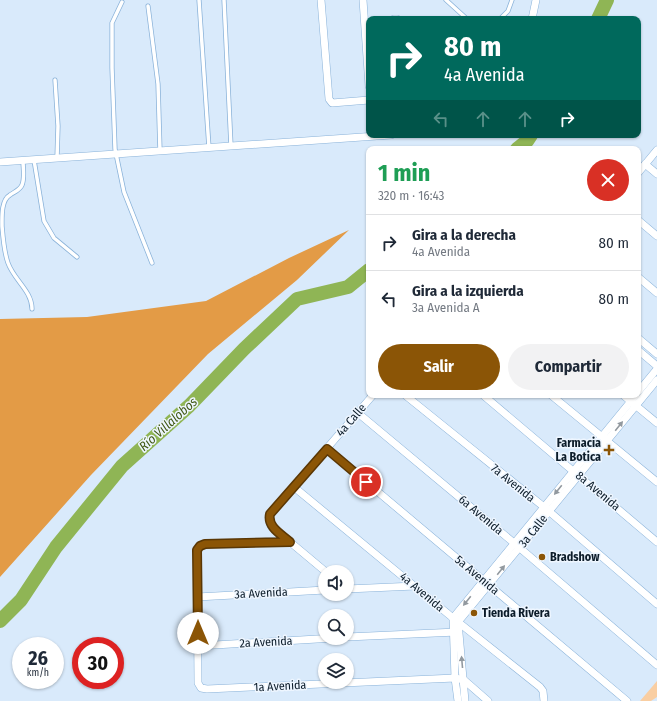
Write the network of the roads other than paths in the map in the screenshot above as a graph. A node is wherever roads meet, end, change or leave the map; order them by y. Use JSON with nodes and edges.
{"nodes":[{"id":1,"x":199,"y":0,"type":"edge"},
{"id":2,"x":224,"y":0,"type":"edge"},
{"id":3,"x":321,"y":0,"type":"edge"},
{"id":4,"x":363,"y":0,"type":"edge"},
{"id":5,"x":446,"y":0,"type":"edge"},
{"id":6,"x":512,"y":0,"type":"edge"},
{"id":7,"x":536,"y":0,"type":"edge"},
{"id":8,"x":122,"y":2,"type":"dead end"},
{"id":9,"x":148,"y":6,"type":"dead end"},
{"id":10,"x":464,"y":16,"type":"edge"},
{"id":11,"x":503,"y":16,"type":"edge"},
{"id":12,"x":533,"y":16,"type":"edge"},
{"id":13,"x":366,"y":22,"type":"edge"},
{"id":14,"x":55,"y":80,"type":"dead end"},
{"id":15,"x":366,"y":100,"type":"edge"},
{"id":16,"x":366,"y":136,"type":"edge"},
{"id":17,"x":231,"y":146,"type":"junction"},
{"id":18,"x":209,"y":148,"type":"junction"},
{"id":19,"x":657,"y":150,"type":"edge"},
{"id":20,"x":160,"y":151,"type":"junction"},
{"id":21,"x":116,"y":154,"type":"junction"},
{"id":22,"x":57,"y":158,"type":"junction"},
{"id":23,"x":23,"y":160,"type":"junction"},
{"id":24,"x":34,"y":160,"type":"junction"},
{"id":25,"x":0,"y":162,"type":"edge"},
{"id":26,"x":645,"y":164,"type":"junction"},
{"id":27,"x":641,"y":169,"type":"edge"},
{"id":28,"x":657,"y":174,"type":"edge"},
{"id":29,"x":641,"y":223,"type":"edge"},
{"id":30,"x":1,"y":225,"type":"edge"},
{"id":31,"x":657,"y":236,"type":"edge"},
{"id":32,"x":77,"y":256,"type":"dead end"},
{"id":33,"x":152,"y":263,"type":"dead end"},
{"id":34,"x":641,"y":280,"type":"edge"},
{"id":35,"x":657,"y":294,"type":"edge"},
{"id":36,"x":32,"y":309,"type":"dead end"},
{"id":37,"x":641,"y":341,"type":"edge"},
{"id":38,"x":641,"y":353,"type":"edge"},
{"id":39,"x":657,"y":354,"type":"edge"},
{"id":40,"x":657,"y":366,"type":"edge"},
{"id":41,"x":657,"y":369,"type":"edge"},
{"id":42,"x":657,"y":380,"type":"edge"},
{"id":43,"x":641,"y":388,"type":"edge"},
{"id":44,"x":641,"y":395,"type":"edge"},
{"id":45,"x":370,"y":398,"type":"edge"},
{"id":46,"x":409,"y":398,"type":"edge"},
{"id":47,"x":487,"y":398,"type":"edge"},
{"id":48,"x":555,"y":398,"type":"edge"},
{"id":49,"x":627,"y":398,"type":"edge"},
{"id":50,"x":635,"y":398,"type":"edge"},
{"id":51,"x":638,"y":398,"type":"edge"},
{"id":52,"x":633,"y":403,"type":"junction"},
{"id":53,"x":358,"y":413,"type":"junction"},
{"id":54,"x":657,"y":423,"type":"edge"},
{"id":55,"x":605,"y":438,"type":"junction"},
{"id":56,"x":327,"y":449,"type":"junction"},
{"id":57,"x":576,"y":473,"type":"junction"},
{"id":58,"x":657,"y":482,"type":"edge"},
{"id":59,"x":294,"y":486,"type":"junction"},
{"id":60,"x":546,"y":510,"type":"junction"},
{"id":61,"x":290,"y":542,"type":"junction"},
{"id":62,"x":657,"y":542,"type":"edge"},
{"id":63,"x":517,"y":545,"type":"junction"},
{"id":64,"x":318,"y":565,"type":"edge"},
{"id":65,"x":486,"y":583,"type":"junction"},
{"id":66,"x":415,"y":586,"type":"junction"},
{"id":67,"x":354,"y":589,"type":"edge"},
{"id":68,"x":318,"y":590,"type":"edge"},
{"id":69,"x":197,"y":597,"type":"junction"},
{"id":70,"x":657,"y":604,"type":"edge"},
{"id":71,"x":456,"y":620,"type":"junction"},
{"id":72,"x":456,"y":632,"type":"junction"},
{"id":73,"x":354,"y":637,"type":"edge"},
{"id":74,"x":318,"y":639,"type":"edge"},
{"id":75,"x":198,"y":646,"type":"junction"},
{"id":76,"x":657,"y":665,"type":"edge"},
{"id":77,"x":455,"y":678,"type":"junction"},
{"id":78,"x":464,"y":680,"type":"junction"},
{"id":79,"x":458,"y":701,"type":"edge"},
{"id":80,"x":465,"y":701,"type":"edge"},
{"id":81,"x":488,"y":701,"type":"edge"},
{"id":82,"x":544,"y":701,"type":"edge"},
{"id":83,"x":627,"y":701,"type":"edge"}],
"edges":[{"from":1,"to":18,"type":"lane"},
{"from":2,"to":17,"type":"lane"},
{"from":3,"to":15,"type":"street"},
{"from":4,"to":13,"type":"street"},
{"from":5,"to":10,"type":"lane"},
{"from":6,"to":11,"type":"lane"},
{"from":7,"to":12,"type":"street"},
{"from":8,"to":21,"type":"lane"},
{"from":9,"to":20,"type":"lane"},
{"from":14,"to":22,"type":"lane"},
{"from":16,"to":17,"type":"street"},
{"from":17,"to":18,"type":"street"},
{"from":18,"to":20,"type":"street"},
{"from":19,"to":26,"type":"street"},
{"from":20,"to":21,"type":"street"},
{"from":21,"to":22,"type":"street"},
{"from":21,"to":33,"type":"lane"},
{"from":22,"to":24,"type":"street"},
{"from":23,"to":24,"type":"street"},
{"from":23,"to":25,"type":"street"},
{"from":23,"to":30,"type":"lane"},
{"from":24,"to":32,"type":"lane"},
{"from":26,"to":27,"type":"street"},
{"from":26,"to":28,"type":"street"},
{"from":29,"to":31,"type":"street"},
{"from":30,"to":36,"type":"lane"},
{"from":34,"to":35,"type":"street"},
{"from":37,"to":39,"type":"street"},
{"from":38,"to":40,"type":"street"},
{"from":41,"to":43,"type":"street"},
{"from":42,"to":44,"type":"street","name":"3a Calle"},
{"from":45,"to":53,"type":"street","name":"4a Calle"},
{"from":46,"to":60,"type":"street","name":"7a Avenida"},
{"from":47,"to":57,"type":"street","name":"8a Avenida"},
{"from":48,"to":55,"type":"street"},
{"from":49,"to":52,"type":"street"},
{"from":50,"to":52,"type":"street","name":"3a Calle"},
{"from":51,"to":52,"type":"street","name":"3a Calle"},
{"from":52,"to":54,"type":"street"},
{"from":52,"to":55,"type":"street","name":"3a Calle"},
{"from":53,"to":56,"type":"street","name":"4a Calle"},
{"from":53,"to":63,"type":"street","name":"6a Avenida"},
{"from":55,"to":57,"type":"street","name":"3a Calle"},
{"from":55,"to":58,"type":"street"},
{"from":56,"to":59,"type":"street","name":"4a Calle"},
{"from":56,"to":65,"type":"street","name":"5a Avenida"},
{"from":57,"to":60,"type":"street","name":"3a Calle"},
{"from":57,"to":62,"type":"street","name":"8a Avenida"},
{"from":59,"to":61,"type":"street","name":"4a Calle"},
{"from":59,"to":66,"type":"street","name":"4a Avenida"},
{"from":60,"to":63,"type":"street","name":"3a Calle"},
{"from":60,"to":70,"type":"street","name":"7a Avenida"},
{"from":61,"to":64,"type":"street"},
{"from":61,"to":69,"type":"street"},
{"from":63,"to":65,"type":"street","name":"3a Calle"},
{"from":63,"to":76,"type":"street","name":"6a Avenida"},
{"from":65,"to":71,"type":"street","name":"3a Calle"},
{"from":65,"to":83,"type":"street","name":"5a Avenida"},
{"from":66,"to":67,"type":"street"},
{"from":66,"to":71,"type":"street","name":"4a Avenida"},
{"from":68,"to":69,"type":"street","name":"3a Avenida"},
{"from":69,"to":75,"type":"street"},
{"from":71,"to":72,"type":"street"},
{"from":71,"to":82,"type":"street","name":"4a Avenida"},
{"from":72,"to":73,"type":"street"},
{"from":72,"to":77,"type":"street"},
{"from":78,"to":72,"type":"street","one_way":true},
{"from":74,"to":75,"type":"street","name":"2a Avenida"},
{"from":75,"to":77,"type":"street","name":"1a Avenida"},
{"from":77,"to":78,"type":"street","name":"1a Avenida"},
{"from":77,"to":79,"type":"street"},
{"from":78,"to":80,"type":"street"},
{"from":78,"to":81,"type":"street"}]}
